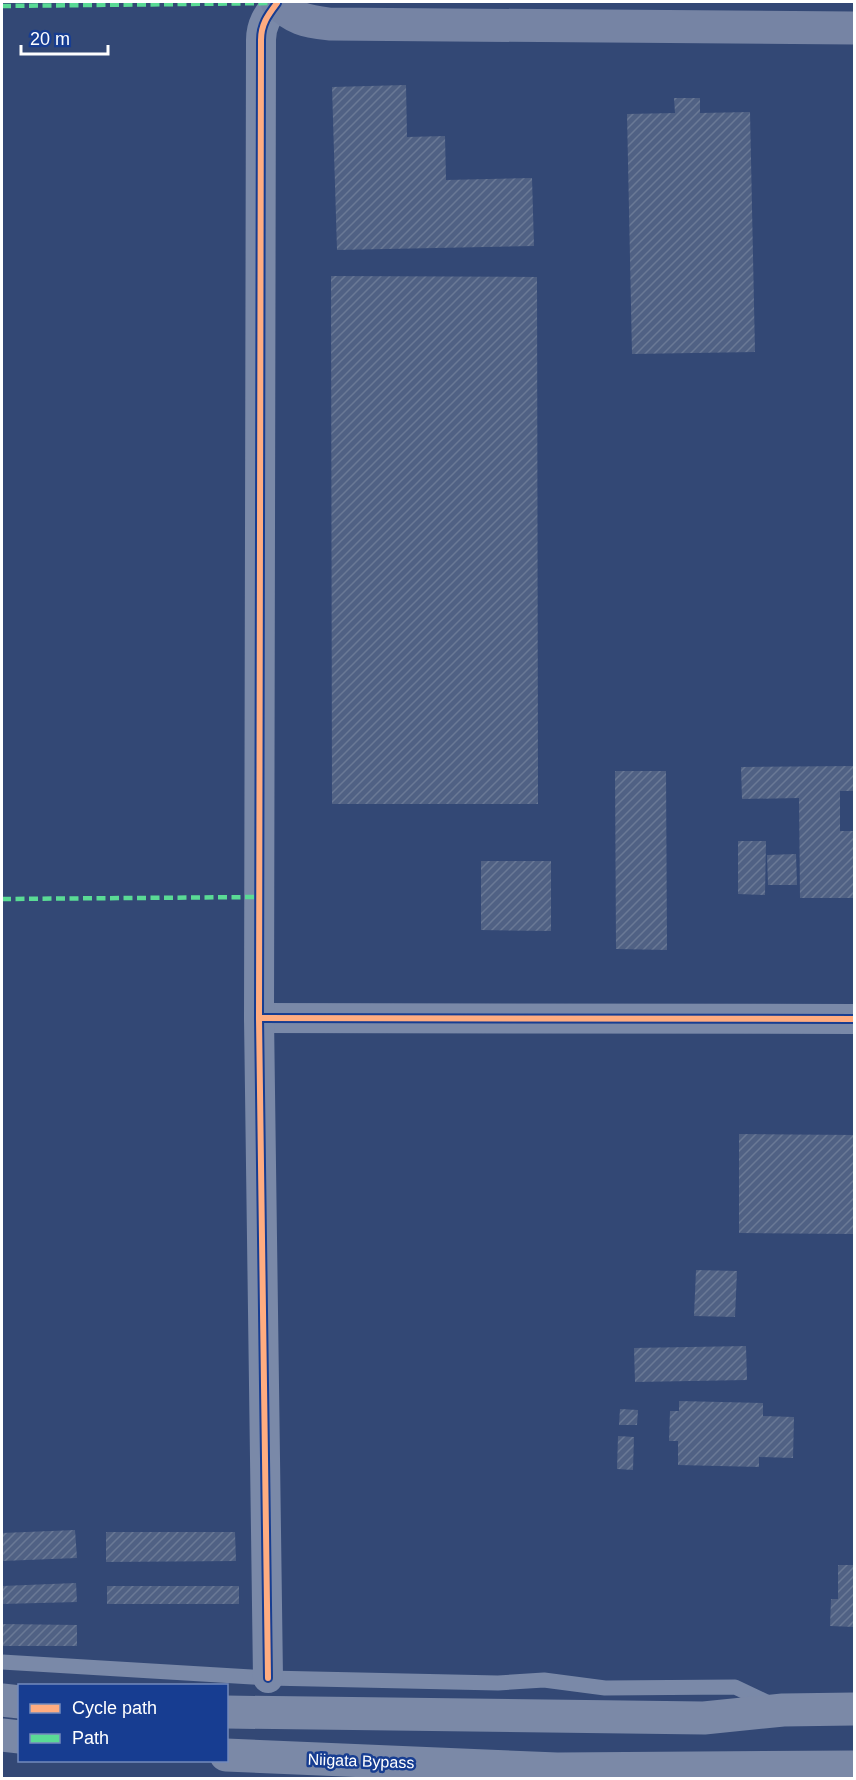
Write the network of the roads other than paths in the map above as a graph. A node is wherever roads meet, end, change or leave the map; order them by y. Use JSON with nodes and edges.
{"nodes":[{"id":1,"x":277,"y":2,"type":"edge"},
{"id":2,"x":855,"y":28,"type":"edge"},
{"id":3,"x":259,"y":1018,"type":"junction"},
{"id":4,"x":855,"y":1019,"type":"edge"},
{"id":5,"x":2,"y":1662,"type":"edge"},
{"id":6,"x":268,"y":1684,"type":"junction"},
{"id":7,"x":855,"y":1691,"type":"edge"},
{"id":8,"x":2,"y":1700,"type":"edge"},
{"id":9,"x":18,"y":1702,"type":"edge"},
{"id":10,"x":855,"y":1709,"type":"edge"},
{"id":11,"x":783,"y":1710,"type":"junction"},
{"id":12,"x":228,"y":1712,"type":"edge"},
{"id":13,"x":704,"y":1718,"type":"junction"},
{"id":14,"x":855,"y":1730,"type":"edge"},
{"id":15,"x":2,"y":1735,"type":"edge"},
{"id":16,"x":18,"y":1737,"type":"edge"},
{"id":17,"x":228,"y":1755,"type":"edge"},
{"id":18,"x":855,"y":1767,"type":"edge"}],
"edges":[{"from":1,"to":2,"type":"street"},
{"from":1,"to":3,"type":"street"},
{"from":3,"to":4,"type":"street"},
{"from":3,"to":6,"type":"street"},
{"from":5,"to":6,"type":"lane"},
{"from":6,"to":11,"type":"lane"},
{"from":7,"to":11,"type":"highway"},
{"from":8,"to":9,"type":"highway"},
{"from":10,"to":11,"type":"highway"},
{"from":11,"to":13,"type":"highway"},
{"from":12,"to":13,"type":"highway"},
{"from":13,"to":14,"type":"highway"},
{"from":15,"to":16,"type":"highway"},
{"from":17,"to":18,"type":"highway","name":"Niigata Bypass"}]}
